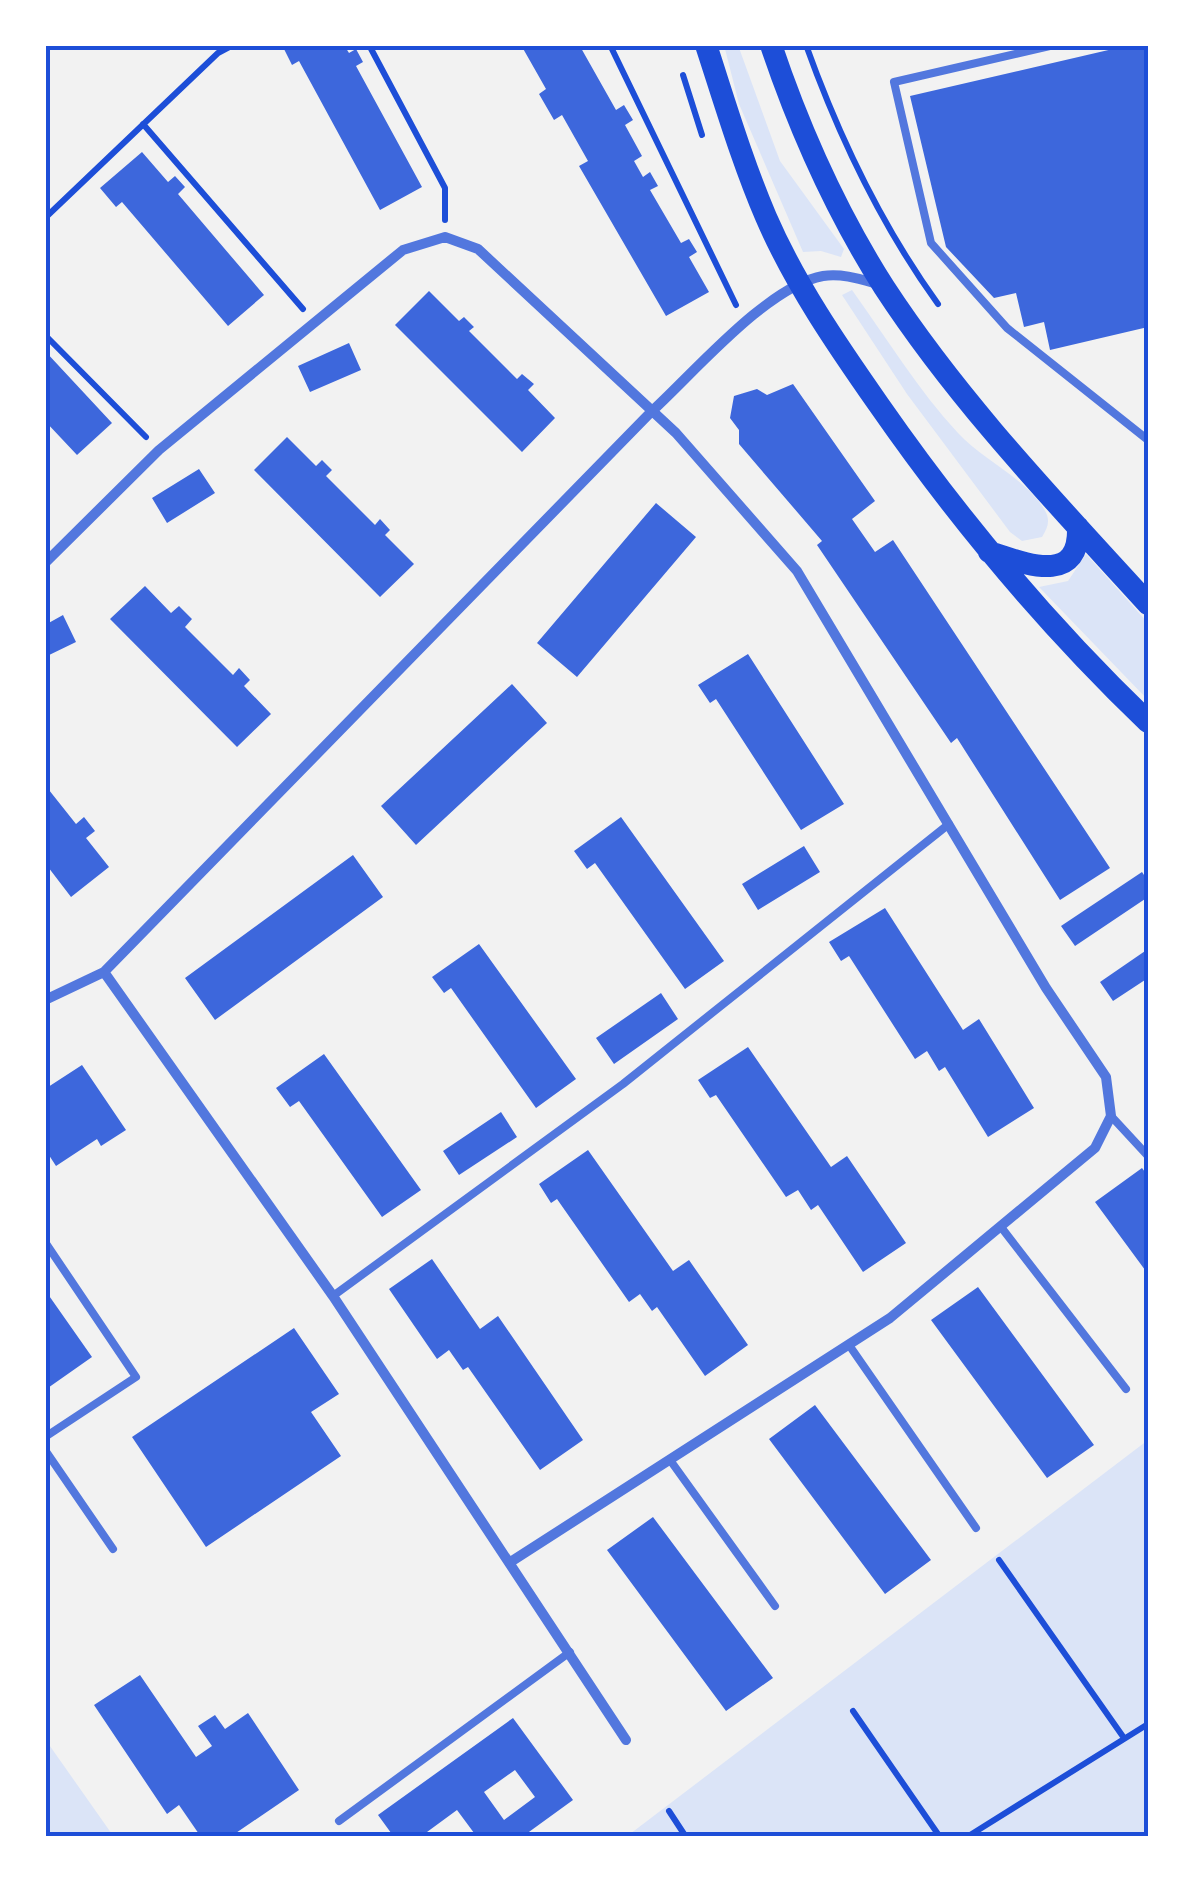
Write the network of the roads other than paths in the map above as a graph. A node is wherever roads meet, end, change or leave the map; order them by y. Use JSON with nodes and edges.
{"nodes":[{"id":1,"x":706,"y":45,"type":"edge"},
{"id":2,"x":771,"y":45,"type":"edge"},
{"id":3,"x":1054,"y":45,"type":"edge"},
{"id":4,"x":800,"y":284,"type":"junction"},
{"id":5,"x":883,"y":286,"type":"junction"},
{"id":6,"x":651,"y":412,"type":"junction"},
{"id":7,"x":1148,"y":440,"type":"edge"},
{"id":8,"x":1078,"y":527,"type":"junction"},
{"id":9,"x":989,"y":552,"type":"junction"},
{"id":10,"x":45,"y":563,"type":"edge"},
{"id":11,"x":1148,"y":604,"type":"edge"},
{"id":12,"x":1148,"y":722,"type":"edge"},
{"id":13,"x":949,"y":824,"type":"junction"},
{"id":14,"x":104,"y":972,"type":"junction"},
{"id":15,"x":45,"y":1000,"type":"edge"},
{"id":16,"x":1111,"y":1116,"type":"junction"},
{"id":17,"x":1148,"y":1156,"type":"edge"},
{"id":18,"x":1001,"y":1226,"type":"junction"},
{"id":19,"x":45,"y":1242,"type":"edge"},
{"id":20,"x":333,"y":1296,"type":"junction"},
{"id":21,"x":848,"y":1345,"type":"junction"},
{"id":22,"x":1126,"y":1389,"type":"dead end"},
{"id":23,"x":45,"y":1437,"type":"edge"},
{"id":24,"x":45,"y":1450,"type":"edge"},
{"id":25,"x":670,"y":1460,"type":"junction"},
{"id":26,"x":976,"y":1528,"type":"dead end"},
{"id":27,"x":113,"y":1549,"type":"dead end"},
{"id":28,"x":512,"y":1561,"type":"junction"},
{"id":29,"x":774,"y":1606,"type":"dead end"},
{"id":30,"x":570,"y":1652,"type":"junction"},
{"id":31,"x":626,"y":1740,"type":"dead end"},
{"id":32,"x":339,"y":1821,"type":"dead end"}],
"edges":[{"from":1,"to":4,"type":"main road"},
{"from":2,"to":5,"type":"main road"},
{"from":3,"to":7,"type":"lane"},
{"from":4,"to":5,"type":"street"},
{"from":4,"to":6,"type":"street"},
{"from":4,"to":9,"type":"main road"},
{"from":5,"to":8,"type":"main road"},
{"from":6,"to":10,"type":"street"},
{"from":6,"to":13,"type":"street"},
{"from":6,"to":14,"type":"street"},
{"from":8,"to":9,"type":"main road"},
{"from":8,"to":11,"type":"main road"},
{"from":9,"to":12,"type":"main road"},
{"from":13,"to":16,"type":"street"},
{"from":13,"to":20,"type":"lane"},
{"from":14,"to":15,"type":"street"},
{"from":14,"to":20,"type":"street"},
{"from":16,"to":17,"type":"lane"},
{"from":16,"to":18,"type":"street"},
{"from":18,"to":21,"type":"street"},
{"from":18,"to":22,"type":"lane"},
{"from":19,"to":23,"type":"lane"},
{"from":20,"to":28,"type":"street"},
{"from":21,"to":25,"type":"street"},
{"from":21,"to":26,"type":"lane"},
{"from":24,"to":27,"type":"lane"},
{"from":25,"to":28,"type":"street"},
{"from":25,"to":29,"type":"lane"},
{"from":28,"to":30,"type":"street"},
{"from":30,"to":31,"type":"street"},
{"from":30,"to":32,"type":"lane"}]}
